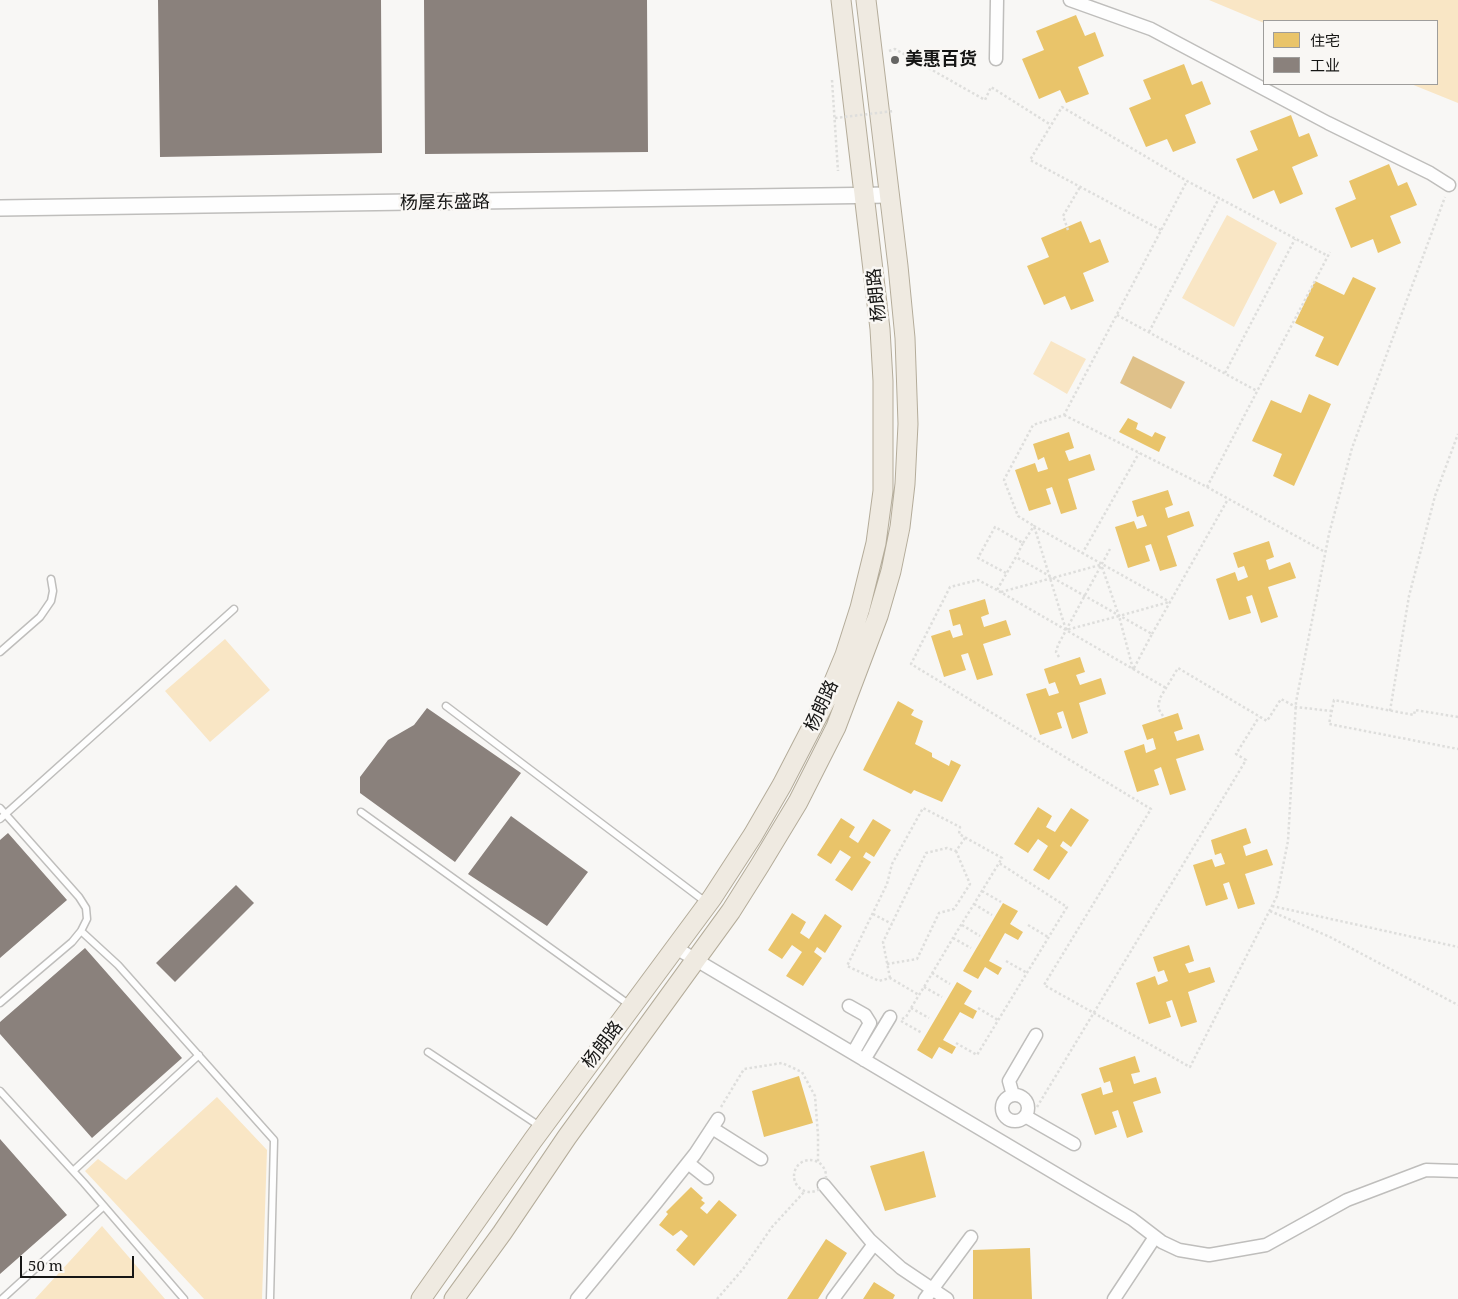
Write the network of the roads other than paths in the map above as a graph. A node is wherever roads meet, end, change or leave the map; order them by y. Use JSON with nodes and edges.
{"nodes":[{"id":1,"x":841,"y":0,"type":"edge"},
{"id":2,"x":866,"y":0,"type":"edge"},
{"id":3,"x":997,"y":0,"type":"edge"},
{"id":4,"x":1070,"y":0,"type":"edge"},
{"id":5,"x":996,"y":59,"type":"dead end"},
{"id":6,"x":1449,"y":185,"type":"road end"},
{"id":7,"x":889,"y":195,"type":"junction"},
{"id":8,"x":865,"y":196,"type":"junction"},
{"id":9,"x":0,"y":208,"type":"edge"},
{"id":10,"x":51,"y":579,"type":"dead end"},
{"id":11,"x":234,"y":609,"type":"dead end"},
{"id":12,"x":0,"y":652,"type":"edge"},
{"id":13,"x":446,"y":706,"type":"dead end"},
{"id":14,"x":0,"y":808,"type":"edge"},
{"id":15,"x":361,"y":812,"type":"dead end"},
{"id":16,"x":3,"y":816,"type":"edge"},
{"id":17,"x":708,"y":903,"type":"junction"},
{"id":18,"x":82,"y":931,"type":"junction"},
{"id":19,"x":676,"y":948,"type":"junction"},
{"id":20,"x":696,"y":960,"type":"junction"},
{"id":21,"x":0,"y":1003,"type":"edge"},
{"id":22,"x":848,"y":1006,"type":"dead end"},
{"id":23,"x":632,"y":1007,"type":"junction"},
{"id":24,"x":895,"y":1018,"type":"road end"},
{"id":25,"x":1036,"y":1036,"type":"dead end"},
{"id":26,"x":428,"y":1052,"type":"dead end"},
{"id":27,"x":199,"y":1055,"type":"junction"},
{"id":28,"x":858,"y":1056,"type":"junction"},
{"id":29,"x":0,"y":1091,"type":"edge"},
{"id":30,"x":1013,"y":1095,"type":"junction"},
{"id":31,"x":1026,"y":1114,"type":"junction"},
{"id":32,"x":1009,"y":1120,"type":"junction"},
{"id":33,"x":542,"y":1128,"type":"junction"},
{"id":34,"x":998,"y":1139,"type":"junction"},
{"id":35,"x":1074,"y":1144,"type":"dead end"},
{"id":36,"x":761,"y":1159,"type":"dead end"},
{"id":37,"x":688,"y":1163,"type":"junction"},
{"id":38,"x":73,"y":1171,"type":"junction"},
{"id":39,"x":1458,"y":1171,"type":"edge"},
{"id":40,"x":706,"y":1178,"type":"dead end"},
{"id":41,"x":824,"y":1185,"type":"road end"},
{"id":42,"x":104,"y":1206,"type":"junction"},
{"id":43,"x":971,"y":1237,"type":"dead end"},
{"id":44,"x":1155,"y":1237,"type":"junction"},
{"id":45,"x":874,"y":1244,"type":"junction"},
{"id":46,"x":934,"y":1288,"type":"junction"},
{"id":47,"x":2,"y":1299,"type":"edge"},
{"id":48,"x":184,"y":1299,"type":"edge"},
{"id":49,"x":270,"y":1299,"type":"edge"},
{"id":50,"x":421,"y":1299,"type":"edge"},
{"id":51,"x":454,"y":1299,"type":"edge"},
{"id":52,"x":577,"y":1299,"type":"edge"},
{"id":53,"x":833,"y":1299,"type":"edge"},
{"id":54,"x":925,"y":1299,"type":"edge"},
{"id":55,"x":948,"y":1299,"type":"edge"},
{"id":56,"x":1114,"y":1299,"type":"edge"}],
"edges":[{"from":1,"to":8,"type":"main road","name":"杨朗路"},
{"from":2,"to":7,"type":"main road","name":"杨朗路"},
{"from":3,"to":5,"type":"street"},
{"from":4,"to":6,"type":"street"},
{"from":7,"to":8,"type":"street","name":"杨屋东盛路"},
{"from":7,"to":20,"type":"main road","name":"杨朗路"},
{"from":8,"to":9,"type":"street","name":"杨屋东盛路"},
{"from":8,"to":17,"type":"main road","name":"杨朗路"},
{"from":10,"to":12,"type":"lane"},
{"from":11,"to":16,"type":"lane"},
{"from":13,"to":17,"type":"lane"},
{"from":14,"to":16,"type":"lane"},
{"from":15,"to":23,"type":"lane"},
{"from":16,"to":18,"type":"lane"},
{"from":17,"to":19,"type":"main road","name":"杨朗路"},
{"from":18,"to":21,"type":"lane"},
{"from":18,"to":27,"type":"lane"},
{"from":19,"to":20,"type":"street"},
{"from":19,"to":23,"type":"main road","name":"杨朗路"},
{"from":20,"to":28,"type":"street"},
{"from":20,"to":51,"type":"main road","name":"杨朗路"},
{"from":22,"to":28,"type":"street"},
{"from":23,"to":33,"type":"main road","name":"杨朗路"},
{"from":24,"to":28,"type":"street"},
{"from":25,"to":30,"type":"street"},
{"from":26,"to":33,"type":"lane"},
{"from":27,"to":38,"type":"lane"},
{"from":27,"to":49,"type":"lane"},
{"from":28,"to":34,"type":"street"},
{"from":29,"to":38,"type":"lane"},
{"from":30,"to":31,"type":"street"},
{"from":30,"to":32,"type":"street"},
{"from":31,"to":32,"type":"street"},
{"from":31,"to":35,"type":"street"},
{"from":32,"to":34,"type":"street"},
{"from":33,"to":50,"type":"main road","name":"杨朗路"},
{"from":34,"to":44,"type":"street"},
{"from":36,"to":37,"type":"street"},
{"from":37,"to":40,"type":"street"},
{"from":37,"to":52,"type":"street"},
{"from":38,"to":42,"type":"lane"},
{"from":39,"to":44,"type":"street"},
{"from":41,"to":45,"type":"street"},
{"from":42,"to":47,"type":"lane"},
{"from":42,"to":48,"type":"lane"},
{"from":43,"to":46,"type":"street"},
{"from":44,"to":56,"type":"street"},
{"from":45,"to":46,"type":"street"},
{"from":45,"to":53,"type":"street"},
{"from":46,"to":54,"type":"street"},
{"from":46,"to":55,"type":"street"}]}
